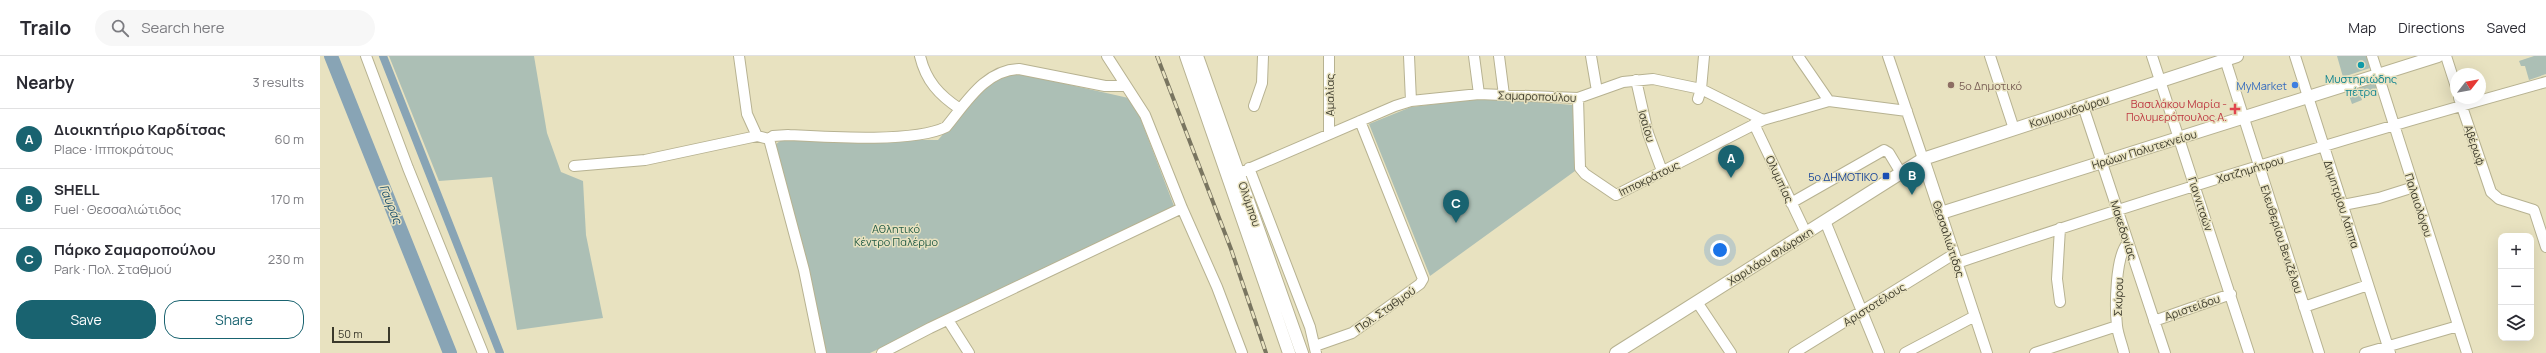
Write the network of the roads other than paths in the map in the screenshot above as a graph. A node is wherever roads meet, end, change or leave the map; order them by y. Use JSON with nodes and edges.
{"nodes":[{"id":1,"x":366,"y":56,"type":"edge"},
{"id":2,"x":739,"y":56,"type":"edge"},
{"id":3,"x":920,"y":56,"type":"edge"},
{"id":4,"x":1107,"y":56,"type":"edge"},
{"id":5,"x":1186,"y":56,"type":"edge"},
{"id":6,"x":1197,"y":56,"type":"edge"},
{"id":7,"x":1263,"y":56,"type":"edge"},
{"id":8,"x":1329,"y":56,"type":"edge"},
{"id":9,"x":1409,"y":56,"type":"edge"},
{"id":10,"x":1474,"y":56,"type":"edge"},
{"id":11,"x":1499,"y":56,"type":"edge"},
{"id":12,"x":1590,"y":56,"type":"edge"},
{"id":13,"x":1704,"y":56,"type":"edge"},
{"id":14,"x":1798,"y":56,"type":"edge"},
{"id":15,"x":1888,"y":56,"type":"edge"},
{"id":16,"x":1990,"y":56,"type":"edge"},
{"id":17,"x":2152,"y":56,"type":"edge"},
{"id":18,"x":2295,"y":56,"type":"edge"},
{"id":19,"x":2372,"y":56,"type":"edge"},
{"id":20,"x":2438,"y":56,"type":"edge"},
{"id":21,"x":2446,"y":56,"type":"edge"},
{"id":22,"x":2229,"y":57,"type":"edge"},
{"id":23,"x":2450,"y":68,"type":"edge"},
{"id":24,"x":2378,"y":75,"type":"junction"},
{"id":25,"x":1636,"y":80,"type":"junction"},
{"id":26,"x":2160,"y":81,"type":"junction"},
{"id":27,"x":2546,"y":82,"type":"edge"},
{"id":28,"x":1126,"y":86,"type":"junction"},
{"id":29,"x":1597,"y":91,"type":"junction"},
{"id":30,"x":1479,"y":94,"type":"junction"},
{"id":31,"x":1700,"y":94,"type":"junction"},
{"id":32,"x":1504,"y":95,"type":"junction"},
{"id":33,"x":2486,"y":96,"type":"edge"},
{"id":34,"x":2308,"y":97,"type":"junction"},
{"id":35,"x":1578,"y":98,"type":"junction"},
{"id":36,"x":1829,"y":101,"type":"junction"},
{"id":37,"x":1411,"y":102,"type":"junction"},
{"id":38,"x":2455,"y":104,"type":"edge"},
{"id":39,"x":2462,"y":104,"type":"edge"},
{"id":40,"x":1254,"y":106,"type":"dead end"},
{"id":41,"x":2083,"y":106,"type":"junction"},
{"id":42,"x":960,"y":109,"type":"junction"},
{"id":43,"x":1907,"y":112,"type":"junction"},
{"id":44,"x":2244,"y":118,"type":"junction"},
{"id":45,"x":1360,"y":121,"type":"junction"},
{"id":46,"x":1759,"y":122,"type":"junction"},
{"id":47,"x":2394,"y":125,"type":"junction"},
{"id":48,"x":2014,"y":129,"type":"junction"},
{"id":49,"x":1329,"y":134,"type":"junction"},
{"id":50,"x":757,"y":136,"type":"junction"},
{"id":51,"x":2179,"y":138,"type":"junction"},
{"id":52,"x":770,"y":139,"type":"junction"},
{"id":53,"x":2324,"y":146,"type":"junction"},
{"id":54,"x":1923,"y":159,"type":"junction"},
{"id":55,"x":2102,"y":162,"type":"junction"},
{"id":56,"x":574,"y":166,"type":"dead end"},
{"id":57,"x":2259,"y":166,"type":"junction"},
{"id":58,"x":1244,"y":171,"type":"junction"},
{"id":59,"x":1662,"y":171,"type":"junction"},
{"id":60,"x":1901,"y":173,"type":"junction"},
{"id":61,"x":2195,"y":186,"type":"junction"},
{"id":62,"x":2414,"y":187,"type":"junction"},
{"id":63,"x":1791,"y":203,"type":"junction"},
{"id":64,"x":2343,"y":205,"type":"junction"},
{"id":65,"x":1182,"y":208,"type":"junction"},
{"id":66,"x":2117,"y":210,"type":"junction"},
{"id":67,"x":1941,"y":213,"type":"junction"},
{"id":68,"x":1825,"y":221,"type":"junction"},
{"id":69,"x":2060,"y":228,"type":"junction"},
{"id":70,"x":1806,"y":233,"type":"junction"},
{"id":71,"x":2545,"y":240,"type":"edge"},
{"id":72,"x":2128,"y":243,"type":"junction"},
{"id":73,"x":1956,"y":259,"type":"junction"},
{"id":74,"x":2368,"y":285,"type":"junction"},
{"id":75,"x":2231,"y":294,"type":"junction"},
{"id":76,"x":1697,"y":302,"type":"junction"},
{"id":77,"x":2060,"y":302,"type":"dead end"},
{"id":78,"x":2304,"y":307,"type":"junction"},
{"id":79,"x":1862,"y":311,"type":"junction"},
{"id":80,"x":1975,"y":316,"type":"junction"},
{"id":81,"x":948,"y":320,"type":"junction"},
{"id":82,"x":2154,"y":321,"type":"junction"},
{"id":83,"x":2117,"y":326,"type":"junction"},
{"id":84,"x":2458,"y":326,"type":"junction"},
{"id":85,"x":1316,"y":349,"type":"edge"},
{"id":86,"x":2388,"y":350,"type":"edge"},
{"id":87,"x":1620,"y":352,"type":"edge"},
{"id":88,"x":2041,"y":352,"type":"edge"},
{"id":89,"x":483,"y":353,"type":"edge"},
{"id":90,"x":821,"y":353,"type":"edge"},
{"id":91,"x":882,"y":353,"type":"edge"},
{"id":92,"x":969,"y":353,"type":"edge"},
{"id":93,"x":1242,"y":353,"type":"edge"},
{"id":94,"x":1289,"y":353,"type":"edge"},
{"id":95,"x":1302,"y":353,"type":"edge"},
{"id":96,"x":1731,"y":353,"type":"edge"},
{"id":97,"x":1794,"y":353,"type":"edge"},
{"id":98,"x":1879,"y":353,"type":"edge"},
{"id":99,"x":1906,"y":353,"type":"edge"},
{"id":100,"x":1987,"y":353,"type":"edge"},
{"id":101,"x":2124,"y":353,"type":"edge"},
{"id":102,"x":2165,"y":353,"type":"edge"},
{"id":103,"x":2249,"y":353,"type":"edge"},
{"id":104,"x":2319,"y":353,"type":"edge"},
{"id":105,"x":2365,"y":353,"type":"edge"},
{"id":106,"x":2467,"y":353,"type":"edge"}],
"edges":[{"from":1,"to":89,"type":"street"},
{"from":2,"to":50,"type":"street"},
{"from":3,"to":42,"type":"street"},
{"from":4,"to":28,"type":"street"},
{"from":5,"to":94,"type":"main road","name":"Ολύμπου"},
{"from":6,"to":58,"type":"main road","name":"Ολύμπου"},
{"from":7,"to":40,"type":"street"},
{"from":8,"to":49,"type":"street","name":"Αμαλίας"},
{"from":9,"to":37,"type":"street"},
{"from":10,"to":30,"type":"street"},
{"from":11,"to":32,"type":"street"},
{"from":12,"to":29,"type":"street"},
{"from":13,"to":31,"type":"street"},
{"from":14,"to":36,"type":"street"},
{"from":15,"to":43,"type":"street","name":"Θεσσαλιώτιδος"},
{"from":16,"to":48,"type":"street"},
{"from":17,"to":26,"type":"street","name":"Γιαννιτσών"},
{"from":18,"to":34,"type":"street","name":"Δημητρίου Λάππα"},
{"from":19,"to":24,"type":"street","name":"Παλαιολόγου"},
{"from":20,"to":24,"type":"main road","name":"Ηρώων Πολυτεχνείου"},
{"from":21,"to":23,"type":"street"},
{"from":22,"to":26,"type":"main road","name":"Κουμουνδούρου"},
{"from":22,"to":44,"type":"street","name":"Ελευθερίου Βενιζέλου"},
{"from":24,"to":34,"type":"main road","name":"Ηρώων Πολυτεχνείου"},
{"from":24,"to":47,"type":"street","name":"Παλαιολόγου"},
{"from":25,"to":29,"type":"street","name":"Σαμαροπούλου"},
{"from":25,"to":31,"type":"street","name":"Σαμαροπούλου"},
{"from":25,"to":59,"type":"street","name":"Ισαΐου"},
{"from":26,"to":41,"type":"main road","name":"Κουμουνδούρου"},
{"from":26,"to":51,"type":"street","name":"Γιαννιτσών"},
{"from":27,"to":33,"type":"street","name":"Χατζημήτρου"},
{"from":28,"to":42,"type":"street"},
{"from":28,"to":65,"type":"street"},
{"from":29,"to":35,"type":"street","name":"Σαμαροπούλου"},
{"from":30,"to":32,"type":"street","name":"Σαμαροπούλου"},
{"from":30,"to":37,"type":"street","name":"Σαμαροπούλου"},
{"from":31,"to":46,"type":"street","name":"Σαμαροπούλου"},
{"from":32,"to":35,"type":"street","name":"Σαμαροπούλου"},
{"from":34,"to":44,"type":"main road","name":"Ηρώων Πολυτεχνείου"},
{"from":34,"to":53,"type":"street","name":"Δημητρίου Λάππα"},
{"from":35,"to":59,"type":"street","name":"Ιπποκράτους"},
{"from":36,"to":43,"type":"street"},
{"from":36,"to":46,"type":"street"},
{"from":37,"to":45,"type":"street","name":"Σαμαροπούλου"},
{"from":38,"to":47,"type":"street","name":"Χατζημήτρου"},
{"from":39,"to":71,"type":"street","name":"Αβέρωφ"},
{"from":41,"to":48,"type":"main road","name":"Κουμουνδούρου"},
{"from":41,"to":55,"type":"street","name":"Μακεδονίας"},
{"from":42,"to":52,"type":"street"},
{"from":43,"to":54,"type":"street","name":"Θεσσαλιώτιδος"},
{"from":44,"to":51,"type":"main road","name":"Ηρώων Πολυτεχνείου"},
{"from":44,"to":57,"type":"street","name":"Ελευθερίου Βενιζέλου"},
{"from":45,"to":49,"type":"street","name":"Σαμαροπούλου"},
{"from":45,"to":85,"type":"street","name":"Πολ. Σταθμού"},
{"from":46,"to":59,"type":"street","name":"Ιπποκράτους"},
{"from":46,"to":63,"type":"street","name":"Ολυμπίας"},
{"from":47,"to":53,"type":"street","name":"Χατζημήτρου"},
{"from":47,"to":62,"type":"street","name":"Παλαιολόγου"},
{"from":48,"to":54,"type":"main road","name":"Κουμουνδούρου"},
{"from":49,"to":58,"type":"street","name":"Σαμαροπούλου"},
{"from":50,"to":52,"type":"street"},
{"from":50,"to":56,"type":"street"},
{"from":51,"to":55,"type":"main road","name":"Ηρώων Πολυτεχνείου"},
{"from":51,"to":61,"type":"street","name":"Γιαννιτσών"},
{"from":52,"to":90,"type":"street"},
{"from":53,"to":57,"type":"street","name":"Χατζημήτρου"},
{"from":53,"to":64,"type":"street","name":"Δημητρίου Λάππα"},
{"from":54,"to":60,"type":"main road","name":"Χαριλάου Φλώρακη"},
{"from":54,"to":67,"type":"main road","name":"Θεσσαλιώτιδος"},
{"from":55,"to":66,"type":"street","name":"Μακεδονίας"},
{"from":55,"to":67,"type":"main road","name":"Ηρώων Πολυτεχνείου"},
{"from":57,"to":61,"type":"street","name":"Χατζημήτρου"},
{"from":57,"to":78,"type":"street","name":"Ελευθερίου Βενιζέλου"},
{"from":58,"to":85,"type":"street","name":"Πολ. Σταθμού"},
{"from":58,"to":95,"type":"main road","name":"Ολύμπου"},
{"from":60,"to":63,"type":"street"},
{"from":60,"to":68,"type":"main road","name":"Χαριλάου Φλώρακη"},
{"from":61,"to":66,"type":"street","name":"Χατζημήτρου"},
{"from":61,"to":75,"type":"street","name":"Γιαννιτσών"},
{"from":62,"to":64,"type":"street"},
{"from":62,"to":84,"type":"street","name":"Παλαιολόγου"},
{"from":63,"to":70,"type":"street","name":"Ολυμπίας"},
{"from":64,"to":74,"type":"street","name":"Δημητρίου Λάππα"},
{"from":65,"to":81,"type":"street"},
{"from":65,"to":93,"type":"street"},
{"from":66,"to":69,"type":"street","name":"Χατζημήτρου"},
{"from":66,"to":72,"type":"street","name":"Μακεδονίας"},
{"from":67,"to":73,"type":"street","name":"Θεσσαλιώτιδος"},
{"from":68,"to":70,"type":"main road","name":"Χαριλάου Φλώρακη"},
{"from":68,"to":79,"type":"street"},
{"from":69,"to":73,"type":"street","name":"Χατζημήτρου"},
{"from":69,"to":77,"type":"street"},
{"from":70,"to":76,"type":"main road","name":"Χαριλάου Φλώρακη"},
{"from":72,"to":82,"type":"street","name":"Μακεδονίας"},
{"from":72,"to":83,"type":"street","name":"Σκύρου"},
{"from":73,"to":79,"type":"street","name":"Αριστοτέλους"},
{"from":73,"to":80,"type":"street","name":"Θεσσαλιώτιδος"},
{"from":74,"to":78,"type":"street"},
{"from":74,"to":86,"type":"street","name":"Δημητρίου Λάππα"},
{"from":75,"to":82,"type":"street","name":"Αριστείδου"},
{"from":75,"to":103,"type":"street","name":"Γιαννιτσών"},
{"from":76,"to":87,"type":"main road","name":"Χαριλάου Φλώρακη"},
{"from":76,"to":96,"type":"street"},
{"from":78,"to":104,"type":"street","name":"Ελευθερίου Βενιζέλου"},
{"from":79,"to":97,"type":"street","name":"Αριστοτέλους"},
{"from":79,"to":98,"type":"street"},
{"from":80,"to":99,"type":"street"},
{"from":80,"to":100,"type":"street","name":"Θεσσαλιώτιδος"},
{"from":81,"to":91,"type":"street"},
{"from":81,"to":92,"type":"street"},
{"from":82,"to":102,"type":"street","name":"Μακεδονίας"},
{"from":83,"to":88,"type":"street"},
{"from":83,"to":101,"type":"street","name":"Σκύρου"},
{"from":84,"to":86,"type":"street"},
{"from":84,"to":106,"type":"street","name":"Παλαιολόγου"},
{"from":86,"to":105,"type":"street"}]}
